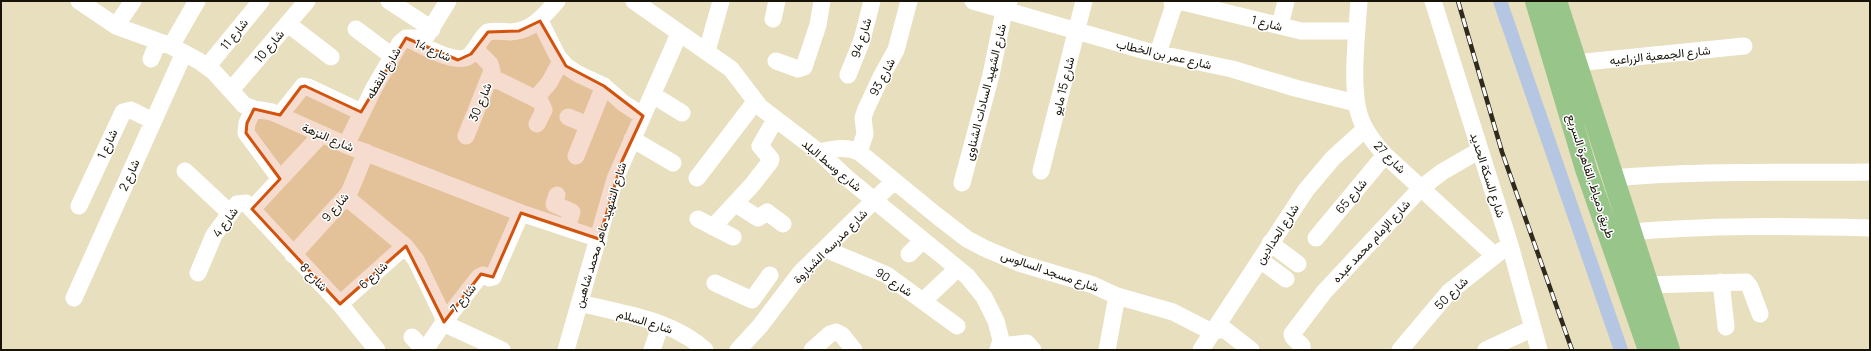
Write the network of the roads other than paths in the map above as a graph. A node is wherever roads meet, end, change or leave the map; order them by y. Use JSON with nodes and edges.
{"nodes":[{"id":1,"x":79,"y":1,"type":"edge"},
{"id":2,"x":197,"y":1,"type":"edge"},
{"id":3,"x":261,"y":1,"type":"edge"},
{"id":4,"x":307,"y":1,"type":"edge"},
{"id":5,"x":557,"y":1,"type":"edge"},
{"id":6,"x":634,"y":1,"type":"edge"},
{"id":7,"x":721,"y":1,"type":"edge"},
{"id":8,"x":777,"y":1,"type":"edge"},
{"id":9,"x":822,"y":1,"type":"edge"},
{"id":10,"x":872,"y":1,"type":"edge"},
{"id":11,"x":909,"y":1,"type":"edge"},
{"id":12,"x":973,"y":1,"type":"edge"},
{"id":13,"x":1084,"y":1,"type":"edge"},
{"id":14,"x":1172,"y":1,"type":"edge"},
{"id":15,"x":1179,"y":1,"type":"edge"},
{"id":16,"x":1286,"y":1,"type":"edge"},
{"id":17,"x":1359,"y":1,"type":"edge"},
{"id":18,"x":1433,"y":1,"type":"edge"},
{"id":19,"x":1536,"y":1,"type":"edge"},
{"id":20,"x":1556,"y":1,"type":"edge"},
{"id":21,"x":130,"y":2,"type":"edge"},
{"id":22,"x":391,"y":2,"type":"edge"},
{"id":23,"x":445,"y":2,"type":"edge"},
{"id":24,"x":1007,"y":6,"type":"edge"},
{"id":25,"x":773,"y":19,"type":"dead end"},
{"id":26,"x":540,"y":21,"type":"junction"},
{"id":27,"x":288,"y":24,"type":"junction"},
{"id":28,"x":116,"y":26,"type":"junction"},
{"id":29,"x":1280,"y":26,"type":"junction"},
{"id":30,"x":432,"y":28,"type":"junction"},
{"id":31,"x":356,"y":29,"type":"dead end"},
{"id":32,"x":1357,"y":31,"type":"junction"},
{"id":33,"x":1076,"y":32,"type":"junction"},
{"id":34,"x":679,"y":34,"type":"junction"},
{"id":35,"x":406,"y":38,"type":"junction"},
{"id":36,"x":1744,"y":46,"type":"dead end"},
{"id":37,"x":171,"y":47,"type":"junction"},
{"id":38,"x":475,"y":49,"type":"junction"},
{"id":39,"x":707,"y":51,"type":"junction"},
{"id":40,"x":1158,"y":53,"type":"junction"},
{"id":41,"x":392,"y":56,"type":"junction"},
{"id":42,"x":331,"y":57,"type":"dead end"},
{"id":43,"x":151,"y":59,"type":"dead end"},
{"id":44,"x":561,"y":61,"type":"junction"},
{"id":45,"x":776,"y":61,"type":"dead end"},
{"id":46,"x":1575,"y":63,"type":"junction"},
{"id":47,"x":207,"y":68,"type":"junction"},
{"id":48,"x":848,"y":75,"type":"dead end"},
{"id":49,"x":491,"y":77,"type":"junction"},
{"id":50,"x":604,"y":86,"type":"junction"},
{"id":51,"x":232,"y":90,"type":"junction"},
{"id":52,"x":653,"y":95,"type":"junction"},
{"id":53,"x":536,"y":98,"type":"junction"},
{"id":54,"x":755,"y":102,"type":"junction"},
{"id":55,"x":1356,"y":102,"type":"junction"},
{"id":56,"x":254,"y":109,"type":"junction"},
{"id":57,"x":361,"y":112,"type":"junction"},
{"id":58,"x":682,"y":113,"type":"dead end"},
{"id":59,"x":280,"y":115,"type":"junction"},
{"id":60,"x":643,"y":116,"type":"junction"},
{"id":61,"x":568,"y":117,"type":"dead end"},
{"id":62,"x":775,"y":120,"type":"junction"},
{"id":63,"x":153,"y":121,"type":"junction"},
{"id":64,"x":537,"y":124,"type":"dead end"},
{"id":65,"x":588,"y":125,"type":"junction"},
{"id":66,"x":1365,"y":129,"type":"junction"},
{"id":67,"x":322,"y":134,"type":"junction"},
{"id":68,"x":466,"y":136,"type":"dead end"},
{"id":69,"x":632,"y":139,"type":"junction"},
{"id":70,"x":346,"y":145,"type":"junction"},
{"id":71,"x":1480,"y":150,"type":"junction"},
{"id":72,"x":366,"y":152,"type":"junction"},
{"id":73,"x":819,"y":152,"type":"junction"},
{"id":74,"x":859,"y":152,"type":"junction"},
{"id":75,"x":1385,"y":155,"type":"junction"},
{"id":76,"x":576,"y":156,"type":"dead end"},
{"id":77,"x":1584,"y":161,"type":"junction"},
{"id":78,"x":1608,"y":162,"type":"junction"},
{"id":79,"x":673,"y":163,"type":"dead end"},
{"id":80,"x":185,"y":171,"type":"dead end"},
{"id":81,"x":1041,"y":171,"type":"dead end"},
{"id":82,"x":1870,"y":172,"type":"edge"},
{"id":83,"x":697,"y":178,"type":"dead end"},
{"id":84,"x":280,"y":179,"type":"junction"},
{"id":85,"x":894,"y":181,"type":"junction"},
{"id":86,"x":962,"y":183,"type":"dead end"},
{"id":87,"x":1421,"y":188,"type":"junction"},
{"id":88,"x":557,"y":195,"type":"dead end"},
{"id":89,"x":346,"y":197,"type":"junction"},
{"id":90,"x":875,"y":201,"type":"junction"},
{"id":91,"x":736,"y":204,"type":"junction"},
{"id":92,"x":78,"y":206,"type":"dead end"},
{"id":93,"x":250,"y":207,"type":"junction"},
{"id":94,"x":230,"y":213,"type":"junction"},
{"id":95,"x":521,"y":213,"type":"junction"},
{"id":96,"x":698,"y":218,"type":"dead end"},
{"id":97,"x":783,"y":224,"type":"dead end"},
{"id":98,"x":713,"y":227,"type":"junction"},
{"id":99,"x":567,"y":228,"type":"junction"},
{"id":100,"x":1870,"y":228,"type":"edge"},
{"id":101,"x":1630,"y":232,"type":"junction"},
{"id":102,"x":733,"y":237,"type":"dead end"},
{"id":103,"x":1316,"y":238,"type":"dead end"},
{"id":104,"x":599,"y":239,"type":"junction"},
{"id":105,"x":922,"y":241,"type":"junction"},
{"id":106,"x":1270,"y":243,"type":"junction"},
{"id":107,"x":1510,"y":245,"type":"junction"},
{"id":108,"x":405,"y":246,"type":"junction"},
{"id":109,"x":825,"y":249,"type":"junction"},
{"id":110,"x":909,"y":254,"type":"dead end"},
{"id":111,"x":293,"y":255,"type":"junction"},
{"id":112,"x":1494,"y":255,"type":"junction"},
{"id":113,"x":1260,"y":260,"type":"junction"},
{"id":114,"x":1298,"y":264,"type":"dead end"},
{"id":115,"x":957,"y":269,"type":"junction"},
{"id":116,"x":198,"y":273,"type":"dead end"},
{"id":117,"x":770,"y":275,"type":"dead end"},
{"id":118,"x":1286,"y":279,"type":"dead end"},
{"id":119,"x":1721,"y":282,"type":"junction"},
{"id":120,"x":715,"y":283,"type":"dead end"},
{"id":121,"x":1646,"y":284,"type":"junction"},
{"id":122,"x":1117,"y":296,"type":"junction"},
{"id":123,"x":74,"y":298,"type":"dead end"},
{"id":124,"x":752,"y":300,"type":"junction"},
{"id":125,"x":923,"y":301,"type":"junction"},
{"id":126,"x":580,"y":303,"type":"junction"},
{"id":127,"x":340,"y":304,"type":"junction"},
{"id":128,"x":769,"y":314,"type":"junction"},
{"id":129,"x":1760,"y":314,"type":"dead end"},
{"id":130,"x":444,"y":322,"type":"junction"},
{"id":131,"x":661,"y":324,"type":"junction"},
{"id":132,"x":957,"y":326,"type":"dead end"},
{"id":133,"x":1726,"y":327,"type":"dead end"},
{"id":134,"x":1533,"y":328,"type":"junction"},
{"id":135,"x":1213,"y":332,"type":"junction"},
{"id":136,"x":412,"y":337,"type":"dead end"},
{"id":137,"x":999,"y":348,"type":"edge"},
{"id":138,"x":377,"y":350,"type":"edge"},
{"id":139,"x":425,"y":350,"type":"edge"},
{"id":140,"x":502,"y":350,"type":"edge"},
{"id":141,"x":566,"y":350,"type":"edge"},
{"id":142,"x":652,"y":350,"type":"edge"},
{"id":143,"x":705,"y":350,"type":"edge"},
{"id":144,"x":738,"y":350,"type":"edge"},
{"id":145,"x":812,"y":350,"type":"edge"},
{"id":146,"x":854,"y":350,"type":"edge"},
{"id":147,"x":1033,"y":350,"type":"edge"},
{"id":148,"x":1107,"y":350,"type":"edge"},
{"id":149,"x":1201,"y":350,"type":"edge"},
{"id":150,"x":1251,"y":350,"type":"edge"},
{"id":151,"x":1302,"y":350,"type":"edge"},
{"id":152,"x":1400,"y":350,"type":"edge"},
{"id":153,"x":1486,"y":350,"type":"edge"},
{"id":154,"x":1540,"y":350,"type":"edge"},
{"id":155,"x":1649,"y":350,"type":"edge"},
{"id":156,"x":1669,"y":350,"type":"edge"}],
"edges":[{"from":1,"to":28,"type":"street","name":"شارع النزهة"},
{"from":2,"to":37,"type":"street"},
{"from":3,"to":47,"type":"street","name":"شارع 11"},
{"from":4,"to":27,"type":"street","name":"شارع 10"},
{"from":5,"to":26,"type":"street","name":"شارع 14"},
{"from":6,"to":34,"type":"street","name":"شارع وسط البلد"},
{"from":7,"to":39,"type":"street"},
{"from":8,"to":25,"type":"street"},
{"from":9,"to":45,"type":"street"},
{"from":10,"to":48,"type":"street","name":"شارع 94"},
{"from":11,"to":74,"type":"street","name":"شارع 93"},
{"from":12,"to":24,"type":"street","name":"شارع عمر بن الخطاب"},
{"from":13,"to":33,"type":"street","name":"شارع 15 مايو"},
{"from":14,"to":40,"type":"street"},
{"from":15,"to":29,"type":"street","name":"شارع 1"},
{"from":16,"to":29,"type":"street"},
{"from":17,"to":32,"type":"street","name":"شارع 27"},
{"from":18,"to":71,"type":"street","name":"شارع السكة الحديد"},
{"from":19,"to":77,"type":"highway","name":"طريق دمياط, القاهرة السريع"},
{"from":20,"to":46,"type":"highway","name":"طريق دمياط, القاهرة السريع"},
{"from":21,"to":28,"type":"street"},
{"from":22,"to":30,"type":"street"},
{"from":23,"to":30,"type":"street","name":"شارع النقطه"},
{"from":24,"to":33,"type":"street","name":"شارع عمر بن الخطاب"},
{"from":24,"to":86,"type":"street","name":"شارع الشهيد السادات الشناوى"},
{"from":26,"to":38,"type":"street","name":"شارع 14"},
{"from":26,"to":44,"type":"street"},
{"from":27,"to":42,"type":"street"},
{"from":27,"to":51,"type":"street","name":"شارع 10"},
{"from":28,"to":37,"type":"street","name":"شارع النزهة"},
{"from":29,"to":32,"type":"street","name":"شارع 1"},
{"from":30,"to":35,"type":"street","name":"شارع النقطه"},
{"from":31,"to":41,"type":"street"},
{"from":32,"to":55,"type":"street","name":"شارع 27"},
{"from":33,"to":40,"type":"street","name":"شارع عمر بن الخطاب"},
{"from":33,"to":81,"type":"street","name":"شارع 15 مايو"},
{"from":34,"to":39,"type":"street","name":"شارع وسط البلد"},
{"from":34,"to":52,"type":"street","name":"شارع الشهيد ماهر محمد شاهين"},
{"from":35,"to":38,"type":"street","name":"شارع 14"},
{"from":35,"to":41,"type":"street","name":"شارع النقطه"},
{"from":36,"to":46,"type":"street","name":"شارع الجمعية الزراعيه"},
{"from":37,"to":43,"type":"street"},
{"from":37,"to":47,"type":"street","name":"شارع النزهة"},
{"from":37,"to":63,"type":"street","name":"شارع 2"},
{"from":38,"to":49,"type":"street","name":"شارع 30"},
{"from":39,"to":54,"type":"street","name":"شارع وسط البلد"},
{"from":40,"to":55,"type":"street","name":"شارع عمر بن الخطاب"},
{"from":41,"to":57,"type":"street","name":"شارع النقطه"},
{"from":44,"to":50,"type":"street"},
{"from":44,"to":53,"type":"street"},
{"from":46,"to":78,"type":"highway","name":"طريق دمياط, القاهرة السريع"},
{"from":47,"to":51,"type":"street","name":"شارع النزهة"},
{"from":49,"to":53,"type":"street"},
{"from":49,"to":68,"type":"street","name":"شارع 30"},
{"from":50,"to":60,"type":"street"},
{"from":50,"to":65,"type":"street"},
{"from":51,"to":56,"type":"street","name":"شارع النزهة"},
{"from":52,"to":58,"type":"street"},
{"from":52,"to":60,"type":"street","name":"شارع الشهيد ماهر محمد شاهين"},
{"from":53,"to":64,"type":"street"},
{"from":54,"to":62,"type":"street","name":"شارع وسط البلد"},
{"from":54,"to":83,"type":"street"},
{"from":55,"to":66,"type":"street","name":"شارع 27"},
{"from":56,"to":59,"type":"street","name":"شارع النزهة"},
{"from":56,"to":84,"type":"street"},
{"from":57,"to":59,"type":"street"},
{"from":57,"to":70,"type":"street","name":"شارع النقطه"},
{"from":59,"to":67,"type":"street","name":"شارع النزهة"},
{"from":60,"to":69,"type":"street","name":"شارع الشهيد ماهر محمد شاهين"},
{"from":61,"to":65,"type":"street"},
{"from":62,"to":73,"type":"street","name":"شارع وسط البلد"},
{"from":62,"to":91,"type":"street"},
{"from":63,"to":92,"type":"street","name":"شارع 1"},
{"from":63,"to":123,"type":"street","name":"شارع 2"},
{"from":65,"to":76,"type":"street"},
{"from":66,"to":75,"type":"street","name":"شارع 27"},
{"from":66,"to":106,"type":"street","name":"شارع الحدادين"},
{"from":67,"to":70,"type":"street","name":"شارع النزهة"},
{"from":67,"to":84,"type":"street"},
{"from":69,"to":79,"type":"street"},
{"from":69,"to":104,"type":"street","name":"شارع الشهيد ماهر محمد شاهين"},
{"from":70,"to":72,"type":"street","name":"شارع النزهة"},
{"from":71,"to":87,"type":"street","name":"شارع الإمام محمد عبده"},
{"from":71,"to":107,"type":"street","name":"شارع السكة الحديد"},
{"from":72,"to":89,"type":"street","name":"شارع 9"},
{"from":72,"to":95,"type":"street","name":"شارع النزهة"},
{"from":73,"to":74,"type":"street","name":"شارع مسجد السالوس"},
{"from":73,"to":90,"type":"street","name":"شارع وسط البلد"},
{"from":74,"to":85,"type":"street","name":"شارع مسجد السالوس"},
{"from":75,"to":87,"type":"street","name":"شارع 27"},
{"from":75,"to":103,"type":"street","name":"شارع 65"},
{"from":77,"to":78,"type":"highway"},
{"from":77,"to":155,"type":"highway","name":"طريق دمياط, القاهرة السريع"},
{"from":78,"to":82,"type":"street"},
{"from":78,"to":101,"type":"highway","name":"طريق دمياط, القاهرة السريع"},
{"from":80,"to":94,"type":"street"},
{"from":84,"to":93,"type":"street"},
{"from":85,"to":90,"type":"street","name":"شارع مدرسه الشباروة"},
{"from":85,"to":122,"type":"street","name":"شارع مسجد السالوس"},
{"from":87,"to":112,"type":"street","name":"شارع 27"},
{"from":87,"to":151,"type":"street","name":"شارع الإمام محمد عبده"},
{"from":88,"to":99,"type":"street"},
{"from":89,"to":108,"type":"street"},
{"from":89,"to":111,"type":"street","name":"شارع 9"},
{"from":90,"to":105,"type":"street","name":"شارع وسط البلد"},
{"from":90,"to":109,"type":"street","name":"شارع مدرسه الشباروة"},
{"from":91,"to":97,"type":"street"},
{"from":91,"to":98,"type":"street"},
{"from":93,"to":94,"type":"street","name":"شارع 4"},
{"from":93,"to":111,"type":"street","name":"شارع 8"},
{"from":94,"to":116,"type":"street","name":"شارع 4"},
{"from":95,"to":99,"type":"street","name":"شارع النزهة"},
{"from":95,"to":130,"type":"street","name":"شارع 7"},
{"from":96,"to":98,"type":"street"},
{"from":98,"to":102,"type":"street"},
{"from":99,"to":104,"type":"street","name":"شارع النزهة"},
{"from":100,"to":101,"type":"street"},
{"from":101,"to":121,"type":"highway","name":"طريق دمياط, القاهرة السريع"},
{"from":104,"to":126,"type":"street","name":"شارع الشهيد ماهر محمد شاهين"},
{"from":105,"to":110,"type":"street"},
{"from":105,"to":115,"type":"street","name":"شارع وسط البلد"},
{"from":106,"to":113,"type":"street","name":"شارع الحدادين"},
{"from":106,"to":114,"type":"street"},
{"from":107,"to":112,"type":"street","name":"شارع 50"},
{"from":107,"to":134,"type":"street","name":"شارع السكة الحديد"},
{"from":108,"to":127,"type":"street","name":"شارع 6"},
{"from":108,"to":130,"type":"street"},
{"from":109,"to":125,"type":"street","name":"شارع 90"},
{"from":109,"to":128,"type":"street","name":"شارع مدرسه الشباروة"},
{"from":111,"to":127,"type":"street","name":"شارع 8"},
{"from":112,"to":152,"type":"street","name":"شارع 50"},
{"from":113,"to":118,"type":"street"},
{"from":113,"to":135,"type":"street","name":"شارع الحدادين"},
{"from":115,"to":125,"type":"street"},
{"from":115,"to":137,"type":"street","name":"شارع وسط البلد"},
{"from":117,"to":124,"type":"street"},
{"from":119,"to":121,"type":"street"},
{"from":119,"to":129,"type":"street"},
{"from":119,"to":133,"type":"street"},
{"from":120,"to":124,"type":"street"},
{"from":121,"to":156,"type":"highway","name":"طريق دمياط, القاهرة السريع"},
{"from":122,"to":135,"type":"street","name":"شارع مسجد السالوس"},
{"from":122,"to":148,"type":"street"},
{"from":124,"to":128,"type":"street"},
{"from":125,"to":132,"type":"street","name":"شارع 90"},
{"from":126,"to":131,"type":"street","name":"شارع السلام"},
{"from":126,"to":141,"type":"street","name":"شارع الشهيد ماهر محمد شاهين"},
{"from":127,"to":138,"type":"street","name":"شارع 8"},
{"from":128,"to":144,"type":"street","name":"شارع مدرسه الشباروة"},
{"from":130,"to":139,"type":"street","name":"شارع 7"},
{"from":130,"to":140,"type":"street"},
{"from":131,"to":142,"type":"street"},
{"from":131,"to":143,"type":"street","name":"شارع السلام"},
{"from":134,"to":153,"type":"street"},
{"from":134,"to":154,"type":"street","name":"شارع السكة الحديد"},
{"from":135,"to":149,"type":"street","name":"شارع الحدادين"},
{"from":135,"to":150,"type":"street","name":"شارع مسجد السالوس"},
{"from":136,"to":139,"type":"street"},
{"from":137,"to":147,"type":"street"},
{"from":145,"to":146,"type":"street"}]}
